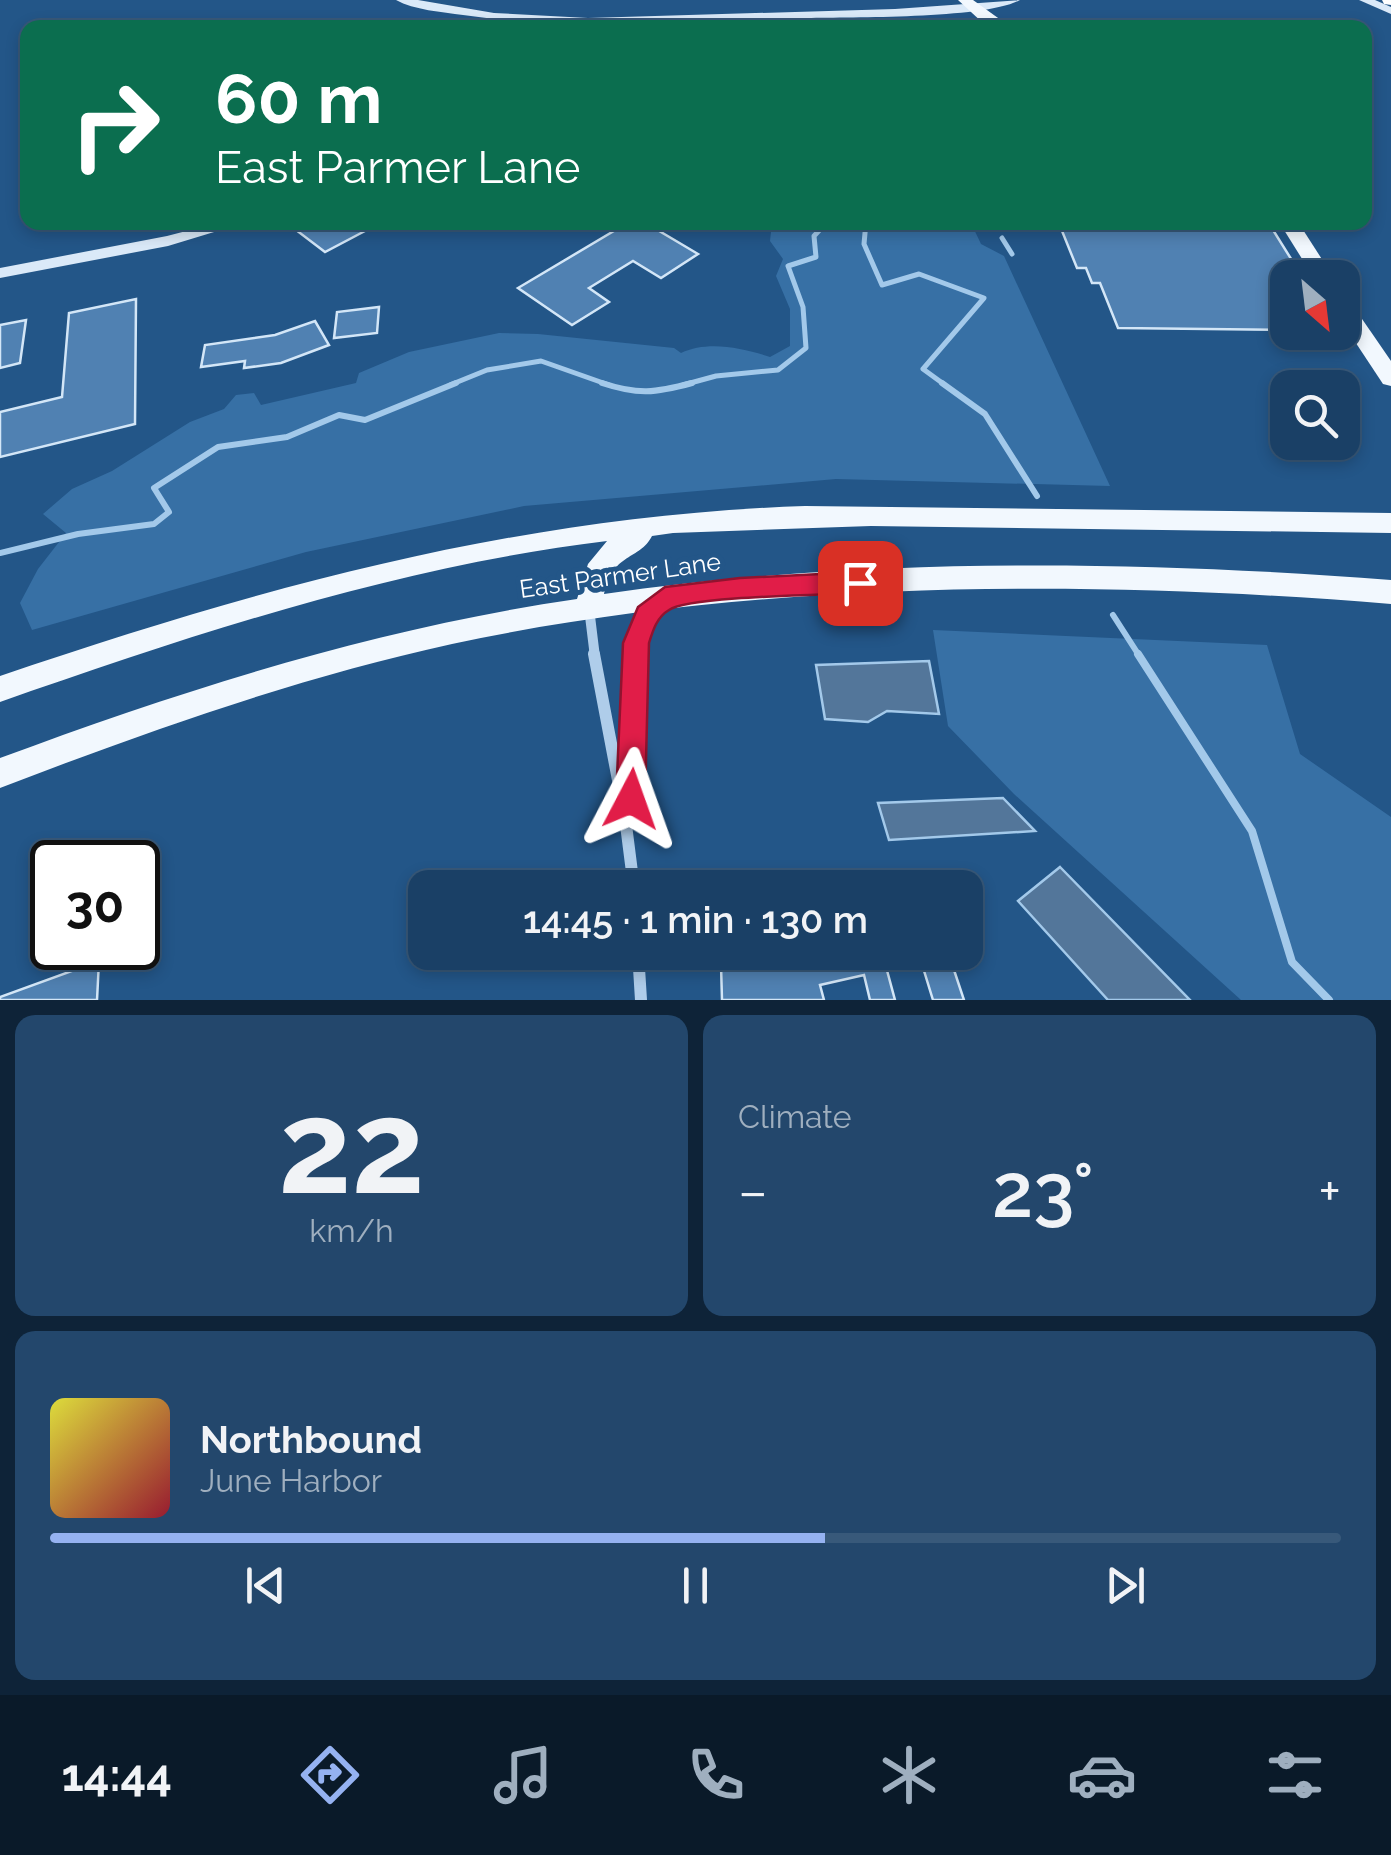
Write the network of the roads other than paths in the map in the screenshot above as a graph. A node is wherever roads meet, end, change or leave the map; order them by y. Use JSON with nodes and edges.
{"nodes":[{"id":1,"x":402,"y":0,"type":"edge"},
{"id":2,"x":1014,"y":0,"type":"edge"},
{"id":3,"x":1365,"y":0,"type":"edge"},
{"id":4,"x":976,"y":3,"type":"edge"},
{"id":5,"x":1391,"y":11,"type":"edge"},
{"id":6,"x":512,"y":20,"type":"edge"},
{"id":7,"x":635,"y":20,"type":"edge"},
{"id":8,"x":997,"y":20,"type":"edge"},
{"id":9,"x":209,"y":230,"type":"edge"},
{"id":10,"x":1293,"y":230,"type":"edge"},
{"id":11,"x":1312,"y":260,"type":"edge"},
{"id":12,"x":0,"y":273,"type":"edge"},
{"id":13,"x":1360,"y":332,"type":"edge"},
{"id":14,"x":1391,"y":378,"type":"edge"},
{"id":15,"x":1391,"y":523,"type":"edge"},
{"id":16,"x":672,"y":524,"type":"junction"},
{"id":17,"x":1391,"y":592,"type":"edge"},
{"id":18,"x":665,"y":598,"type":"junction"},
{"id":19,"x":589,"y":608,"type":"junction"},
{"id":20,"x":0,"y":689,"type":"edge"},
{"id":21,"x":0,"y":773,"type":"edge"},
{"id":22,"x":629,"y":834,"type":"junction"},
{"id":23,"x":632,"y":870,"type":"edge"},
{"id":24,"x":639,"y":970,"type":"edge"},
{"id":25,"x":641,"y":1000,"type":"edge"}],
"edges":[{"from":1,"to":6,"type":"street"},
{"from":2,"to":4,"type":"street"},
{"from":3,"to":5,"type":"street"},
{"from":4,"to":7,"type":"street"},
{"from":4,"to":8,"type":"main road"},
{"from":9,"to":12,"type":"street"},
{"from":10,"to":11,"type":"main road"},
{"from":13,"to":14,"type":"main road"},
{"from":15,"to":16,"type":"main road","name":"East Parmer Lane"},
{"from":16,"to":19,"type":"main road"},
{"from":16,"to":20,"type":"main road","name":"East Parmer Lane"},
{"from":17,"to":18,"type":"main road","name":"East Parmer Lane"},
{"from":18,"to":19,"type":"main road","name":"East Parmer Lane"},
{"from":18,"to":22,"type":"street"},
{"from":19,"to":21,"type":"main road","name":"East Parmer Lane"},
{"from":19,"to":22,"type":"street"},
{"from":22,"to":23,"type":"street"},
{"from":24,"to":25,"type":"street"}]}
